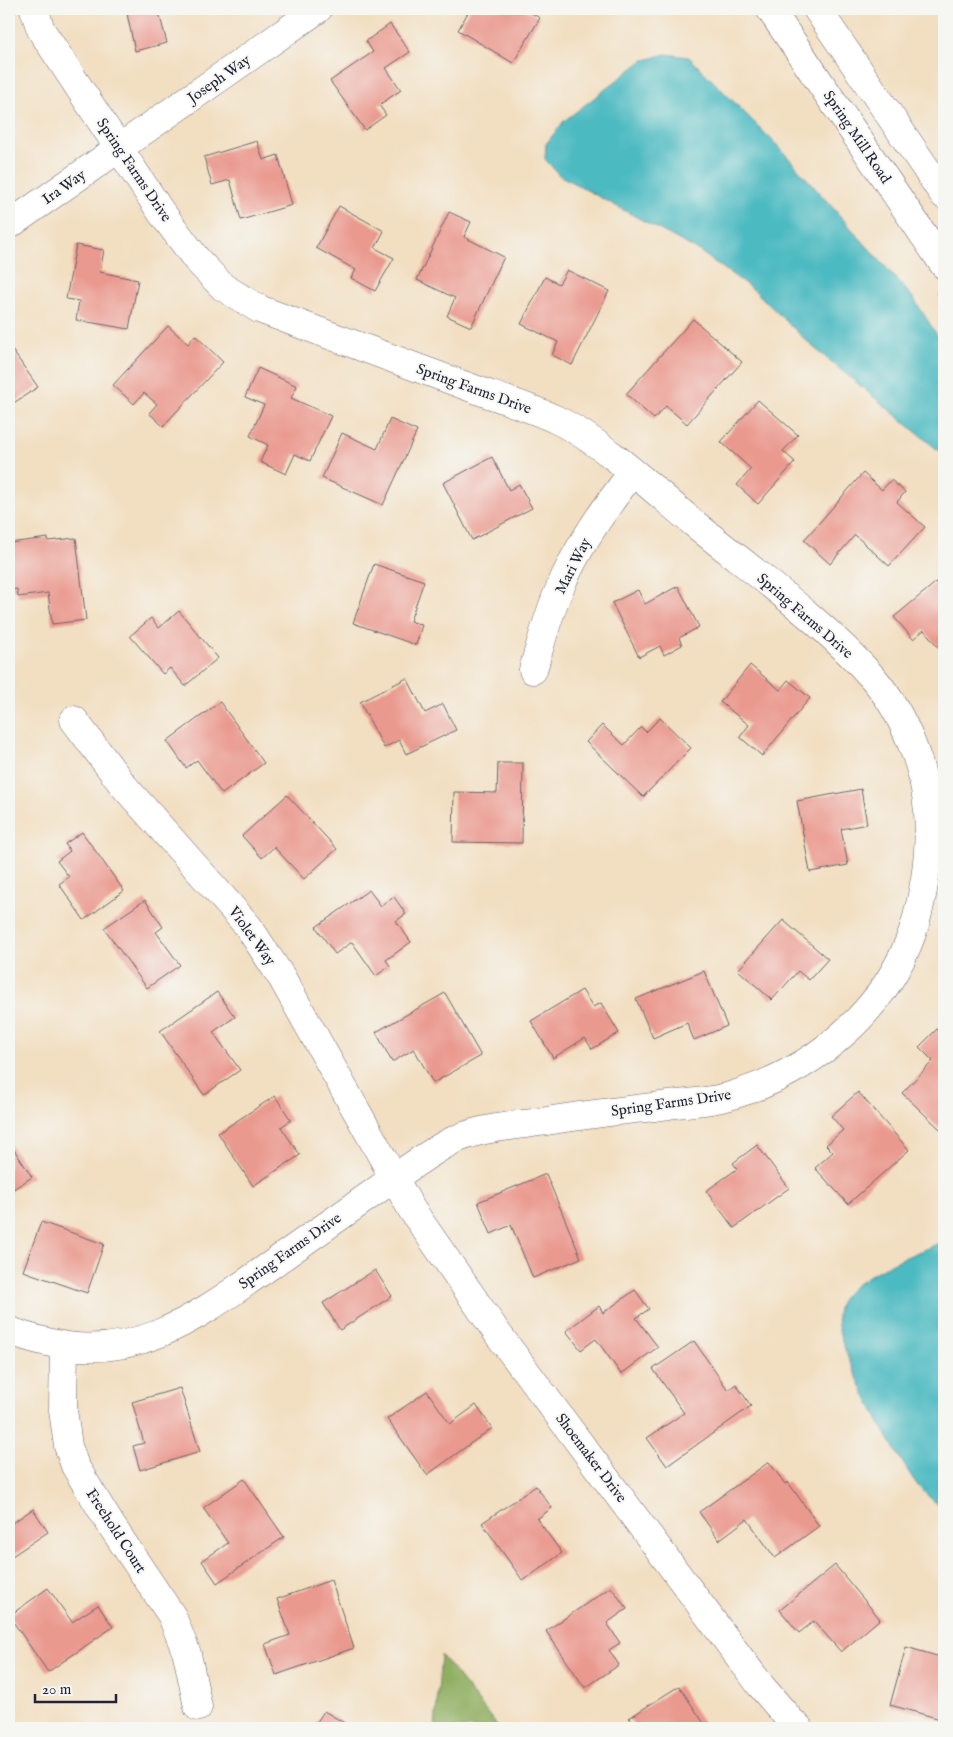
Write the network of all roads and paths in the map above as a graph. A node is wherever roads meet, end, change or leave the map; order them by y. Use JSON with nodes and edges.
{"nodes":[{"id":1,"x":34,"y":9,"type":"edge"},
{"id":2,"x":318,"y":9,"type":"edge"},
{"id":3,"x":770,"y":9,"type":"edge"},
{"id":4,"x":817,"y":9,"type":"edge"},
{"id":5,"x":120,"y":150,"type":"junction"},
{"id":6,"x":944,"y":195,"type":"edge"},
{"id":7,"x":9,"y":225,"type":"edge"},
{"id":8,"x":944,"y":265,"type":"edge"},
{"id":9,"x":632,"y":473,"type":"junction"},
{"id":10,"x":532,"y":670,"type":"dead end"},
{"id":11,"x":74,"y":720,"type":"dead end"},
{"id":12,"x":394,"y":1179,"type":"junction"},
{"id":13,"x":9,"y":1330,"type":"edge"},
{"id":14,"x":64,"y":1346,"type":"junction"},
{"id":15,"x":198,"y":1707,"type":"dead end"},
{"id":16,"x":800,"y":1728,"type":"edge"}],
"edges":[{"from":1,"to":5,"type":"street","name":"Spring Farms Drive"},
{"from":2,"to":5,"type":"street","name":"Joseph Way"},
{"from":3,"to":8,"type":"street","name":"Spring Mill Road"},
{"from":4,"to":6,"type":"street"},
{"from":5,"to":7,"type":"street","name":"Ira Way"},
{"from":5,"to":9,"type":"street","name":"Spring Farms Drive"},
{"from":9,"to":10,"type":"street","name":"Mari Way"},
{"from":9,"to":12,"type":"street","name":"Spring Farms Drive"},
{"from":11,"to":12,"type":"street","name":"Violet Way"},
{"from":12,"to":14,"type":"street","name":"Spring Farms Drive"},
{"from":12,"to":16,"type":"street","name":"Shoemaker Drive"},
{"from":13,"to":14,"type":"street","name":"Spring Farms Drive"},
{"from":14,"to":15,"type":"street","name":"Freehold Court"}]}
